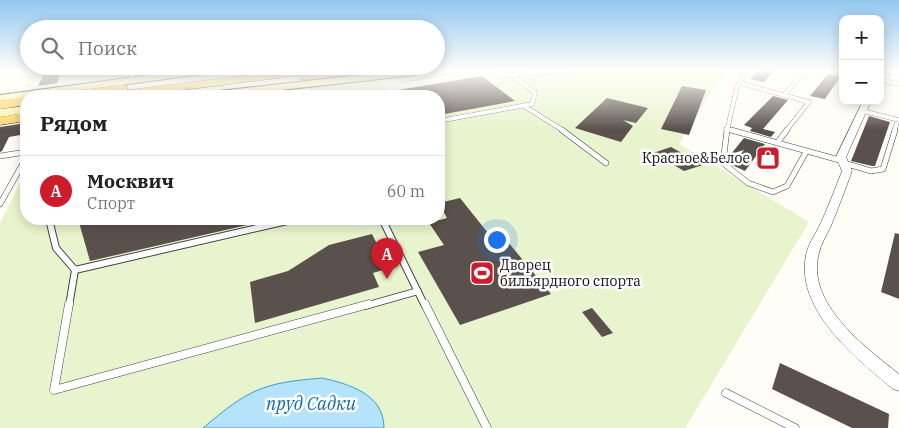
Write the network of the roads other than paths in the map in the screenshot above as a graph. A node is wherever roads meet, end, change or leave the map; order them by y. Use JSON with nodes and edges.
{"nodes":[{"id":1,"x":531,"y":90,"type":"edge"},
{"id":2,"x":738,"y":90,"type":"edge"},
{"id":3,"x":769,"y":90,"type":"edge"},
{"id":4,"x":789,"y":90,"type":"edge"},
{"id":5,"x":785,"y":94,"type":"junction"},
{"id":6,"x":20,"y":95,"type":"edge"},
{"id":7,"x":0,"y":98,"type":"edge"},
{"id":8,"x":20,"y":101,"type":"edge"},
{"id":9,"x":0,"y":104,"type":"edge"},
{"id":10,"x":865,"y":105,"type":"edge"},
{"id":11,"x":524,"y":106,"type":"junction"},
{"id":12,"x":20,"y":110,"type":"edge"},
{"id":13,"x":863,"y":111,"type":"junction"},
{"id":14,"x":0,"y":112,"type":"edge"},
{"id":15,"x":20,"y":117,"type":"edge"},
{"id":16,"x":0,"y":120,"type":"edge"},
{"id":17,"x":445,"y":120,"type":"edge"},
{"id":18,"x":898,"y":120,"type":"edge"},
{"id":19,"x":726,"y":129,"type":"junction"},
{"id":20,"x":777,"y":143,"type":"junction"},
{"id":21,"x":806,"y":152,"type":"junction"},
{"id":22,"x":20,"y":153,"type":"edge"},
{"id":23,"x":0,"y":156,"type":"edge"},
{"id":24,"x":843,"y":161,"type":"junction"},
{"id":25,"x":606,"y":162,"type":"dead end"},
{"id":26,"x":20,"y":169,"type":"edge"},
{"id":27,"x":0,"y":204,"type":"edge"},
{"id":28,"x":50,"y":225,"type":"edge"},
{"id":29,"x":270,"y":225,"type":"edge"},
{"id":30,"x":385,"y":225,"type":"edge"},
{"id":31,"x":76,"y":270,"type":"junction"},
{"id":32,"x":418,"y":291,"type":"junction"},
{"id":33,"x":899,"y":384,"type":"edge"},
{"id":34,"x":726,"y":393,"type":"dead end"},
{"id":35,"x":487,"y":428,"type":"edge"},
{"id":36,"x":795,"y":428,"type":"edge"}],
"edges":[{"from":1,"to":11,"type":"lane"},
{"from":2,"to":19,"type":"lane"},
{"from":3,"to":5,"type":"lane"},
{"from":4,"to":5,"type":"lane"},
{"from":5,"to":20,"type":"lane"},
{"from":6,"to":7,"type":"main road"},
{"from":8,"to":9,"type":"main road"},
{"from":10,"to":13,"type":"street"},
{"from":11,"to":17,"type":"lane"},
{"from":11,"to":25,"type":"lane"},
{"from":12,"to":14,"type":"main road"},
{"from":13,"to":18,"type":"lane"},
{"from":13,"to":24,"type":"street"},
{"from":15,"to":16,"type":"main road"},
{"from":18,"to":24,"type":"lane"},
{"from":19,"to":20,"type":"lane"},
{"from":19,"to":21,"type":"lane"},
{"from":20,"to":21,"type":"lane"},
{"from":21,"to":24,"type":"lane"},
{"from":22,"to":23,"type":"lane"},
{"from":24,"to":33,"type":"street"},
{"from":26,"to":27,"type":"lane"},
{"from":28,"to":31,"type":"lane"},
{"from":29,"to":31,"type":"lane"},
{"from":30,"to":32,"type":"lane"},
{"from":31,"to":32,"type":"lane"},
{"from":32,"to":35,"type":"lane"},
{"from":34,"to":36,"type":"lane"}]}
